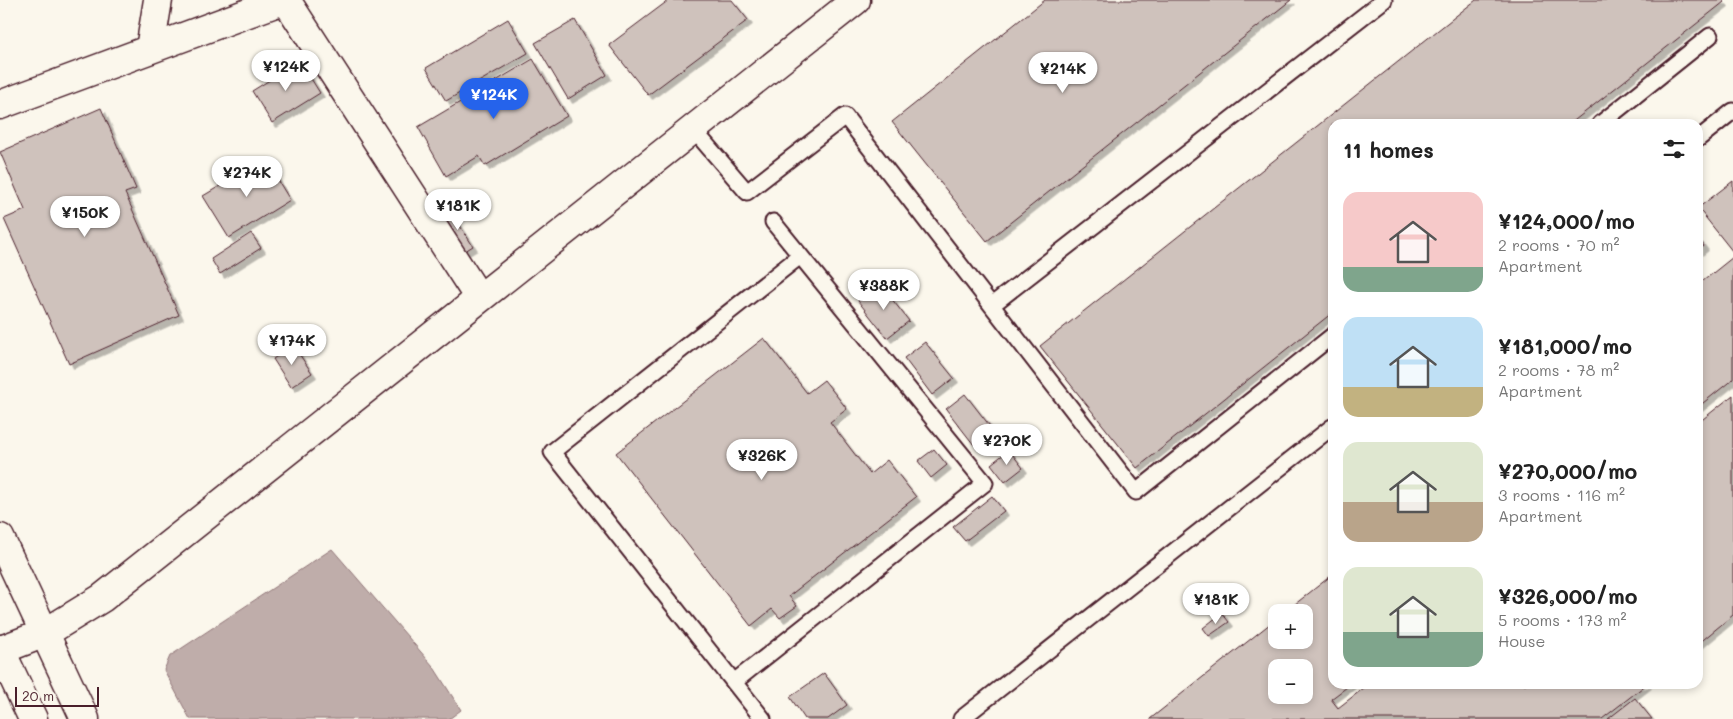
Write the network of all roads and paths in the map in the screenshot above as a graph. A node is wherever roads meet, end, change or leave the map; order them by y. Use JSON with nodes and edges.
{"nodes":[{"id":1,"x":158,"y":0,"type":"edge"},
{"id":2,"x":284,"y":0,"type":"edge"},
{"id":3,"x":856,"y":0,"type":"edge"},
{"id":4,"x":1384,"y":0,"type":"edge"},
{"id":5,"x":1710,"y":36,"type":"dead end"},
{"id":6,"x":150,"y":49,"type":"junction"},
{"id":7,"x":0,"y":105,"type":"edge"},
{"id":8,"x":1733,"y":111,"type":"edge"},
{"id":9,"x":1606,"y":119,"type":"edge"},
{"id":10,"x":693,"y":129,"type":"junction"},
{"id":11,"x":1703,"y":135,"type":"edge"},
{"id":12,"x":772,"y":222,"type":"dead end"},
{"id":13,"x":800,"y":256,"type":"junction"},
{"id":14,"x":479,"y":298,"type":"junction"},
{"id":15,"x":992,"y":306,"type":"junction"},
{"id":16,"x":1328,"y":339,"type":"edge"},
{"id":17,"x":1328,"y":429,"type":"edge"},
{"id":18,"x":0,"y":538,"type":"edge"},
{"id":19,"x":45,"y":633,"type":"junction"},
{"id":20,"x":0,"y":649,"type":"edge"},
{"id":21,"x":734,"y":682,"type":"junction"},
{"id":22,"x":34,"y":719,"type":"edge"},
{"id":23,"x":85,"y":719,"type":"edge"},
{"id":24,"x":763,"y":719,"type":"edge"},
{"id":25,"x":961,"y":719,"type":"edge"}],
"edges":[{"from":1,"to":6,"type":"main road"},
{"from":2,"to":6,"type":"main road"},
{"from":2,"to":14,"type":"main road"},
{"from":3,"to":10,"type":"main road"},
{"from":4,"to":15,"type":"lane"},
{"from":5,"to":9,"type":"lane"},
{"from":6,"to":7,"type":"main road"},
{"from":8,"to":11,"type":"lane"},
{"from":10,"to":14,"type":"main road"},
{"from":10,"to":15,"type":"lane"},
{"from":12,"to":13,"type":"lane"},
{"from":13,"to":21,"type":"lane"},
{"from":13,"to":21,"type":"lane"},
{"from":14,"to":19,"type":"main road"},
{"from":15,"to":16,"type":"lane"},
{"from":17,"to":25,"type":"lane"},
{"from":18,"to":19,"type":"main road"},
{"from":19,"to":20,"type":"main road"},
{"from":19,"to":23,"type":"main road"},
{"from":20,"to":22,"type":"main road"},
{"from":21,"to":24,"type":"lane"}]}
